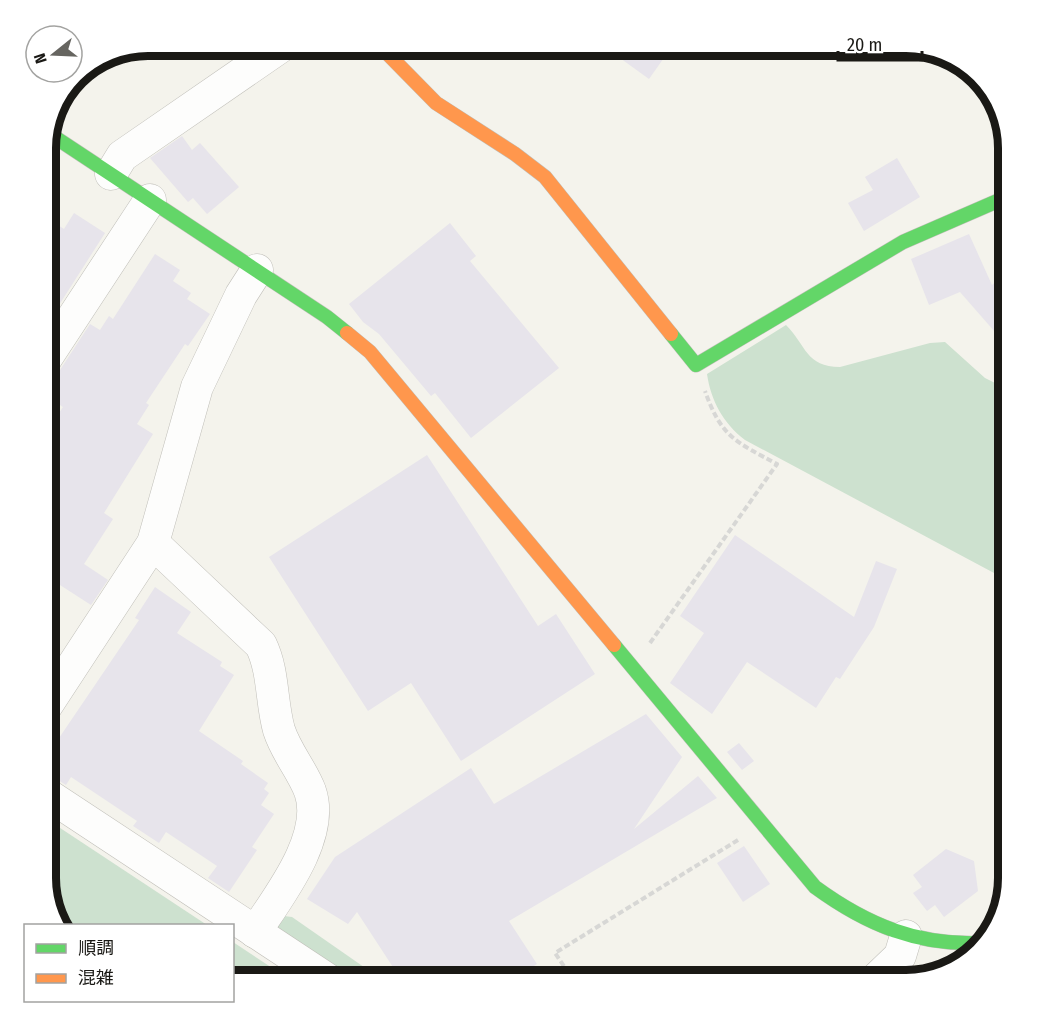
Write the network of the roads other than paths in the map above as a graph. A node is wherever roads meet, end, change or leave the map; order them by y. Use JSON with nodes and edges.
{"nodes":[{"id":1,"x":267,"y":56,"type":"edge"},
{"id":2,"x":391,"y":56,"type":"edge"},
{"id":3,"x":56,"y":138,"type":"edge"},
{"id":4,"x":111,"y":174,"type":"junction"},
{"id":5,"x":150,"y":200,"type":"junction"},
{"id":6,"x":998,"y":201,"type":"edge"},
{"id":7,"x":257,"y":270,"type":"junction"},
{"id":8,"x":56,"y":343,"type":"edge"},
{"id":9,"x":153,"y":543,"type":"junction"},
{"id":10,"x":56,"y":691,"type":"edge"},
{"id":11,"x":56,"y":800,"type":"edge"},
{"id":12,"x":255,"y":932,"type":"junction"},
{"id":13,"x":906,"y":936,"type":"junction"},
{"id":14,"x":972,"y":943,"type":"edge"},
{"id":15,"x":313,"y":970,"type":"edge"},
{"id":16,"x":885,"y":970,"type":"edge"}],
"edges":[{"from":1,"to":4,"type":"street"},
{"from":2,"to":6,"type":"street"},
{"from":3,"to":4,"type":"street"},
{"from":4,"to":5,"type":"street"},
{"from":5,"to":7,"type":"street"},
{"from":5,"to":8,"type":"street"},
{"from":7,"to":9,"type":"street"},
{"from":7,"to":13,"type":"street"},
{"from":9,"to":10,"type":"street"},
{"from":9,"to":12,"type":"street"},
{"from":11,"to":12,"type":"street"},
{"from":12,"to":15,"type":"street"},
{"from":13,"to":14,"type":"street"},
{"from":13,"to":16,"type":"street"}]}
